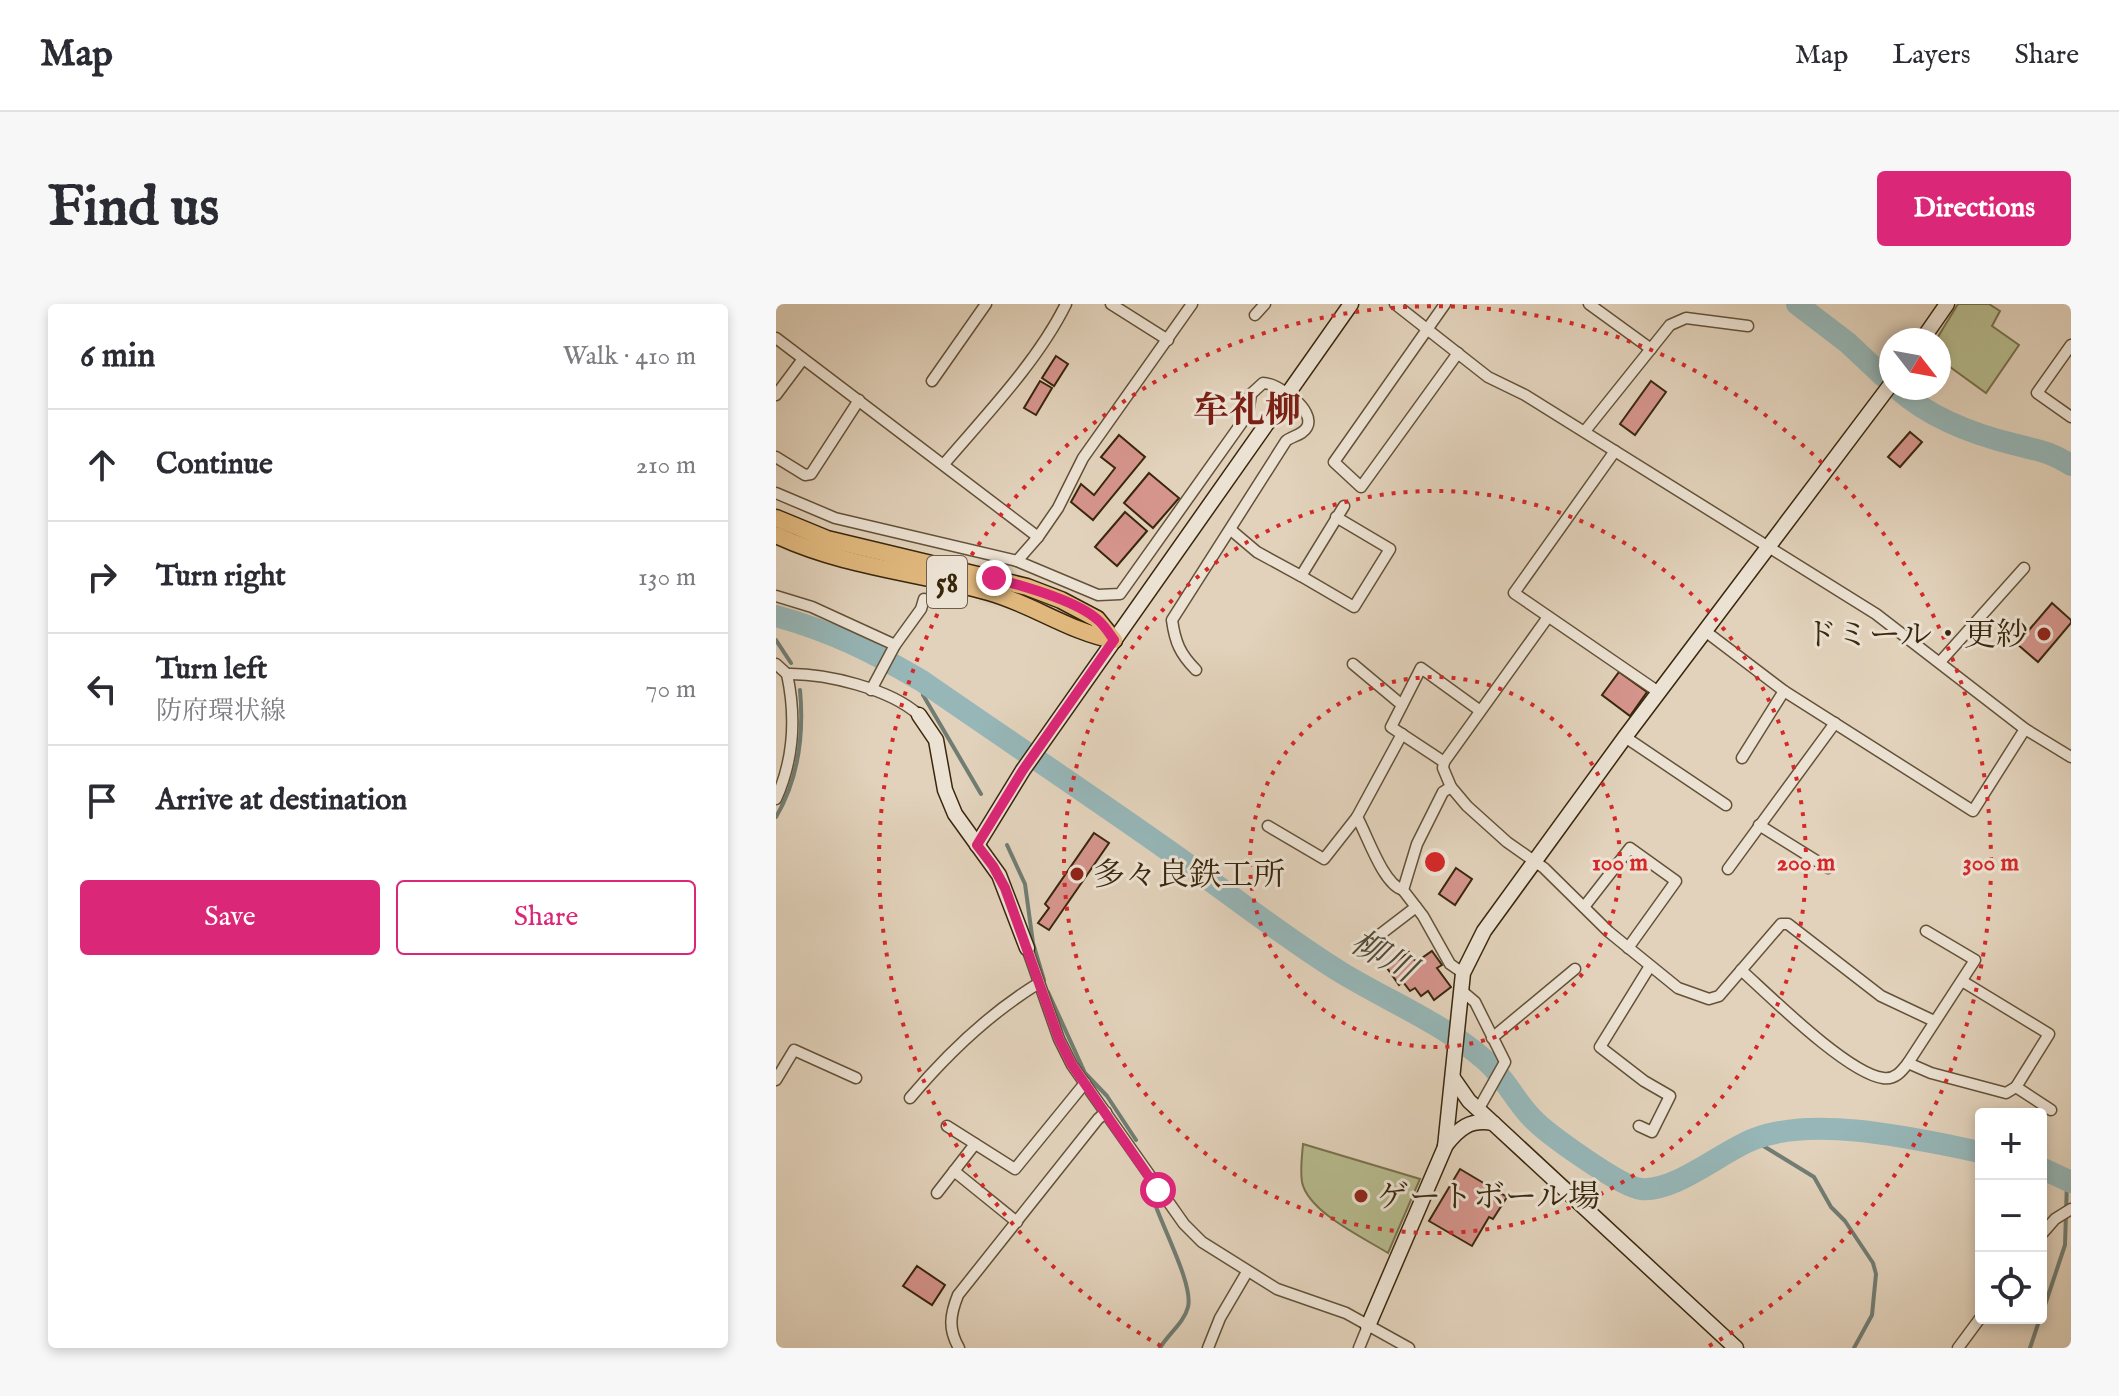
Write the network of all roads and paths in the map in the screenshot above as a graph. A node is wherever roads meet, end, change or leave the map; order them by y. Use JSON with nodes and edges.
{"nodes":[{"id":1,"x":986,"y":304,"type":"edge"},
{"id":2,"x":1066,"y":304,"type":"edge"},
{"id":3,"x":1111,"y":304,"type":"edge"},
{"id":4,"x":1192,"y":304,"type":"edge"},
{"id":5,"x":1265,"y":304,"type":"edge"},
{"id":6,"x":1351,"y":304,"type":"edge"},
{"id":7,"x":1395,"y":304,"type":"edge"},
{"id":8,"x":1445,"y":304,"type":"edge"},
{"id":9,"x":1589,"y":304,"type":"edge"},
{"id":10,"x":1947,"y":304,"type":"edge"},
{"id":11,"x":1255,"y":315,"type":"dead end"},
{"id":12,"x":1748,"y":326,"type":"dead end"},
{"id":13,"x":1930,"y":328,"type":"edge"},
{"id":14,"x":1428,"y":331,"type":"junction"},
{"id":15,"x":776,"y":338,"type":"edge"},
{"id":16,"x":1168,"y":340,"type":"junction"},
{"id":17,"x":2071,"y":345,"type":"edge"},
{"id":18,"x":1651,"y":349,"type":"junction"},
{"id":19,"x":1458,"y":353,"type":"junction"},
{"id":20,"x":803,"y":359,"type":"junction"},
{"id":21,"x":932,"y":381,"type":"dead end"},
{"id":22,"x":776,"y":395,"type":"edge"},
{"id":23,"x":1287,"y":395,"type":"junction"},
{"id":24,"x":859,"y":400,"type":"junction"},
{"id":25,"x":1879,"y":400,"type":"edge"},
{"id":26,"x":2071,"y":417,"type":"edge"},
{"id":27,"x":1585,"y":431,"type":"junction"},
{"id":28,"x":1615,"y":451,"type":"junction"},
{"id":29,"x":776,"y":457,"type":"edge"},
{"id":30,"x":944,"y":464,"type":"junction"},
{"id":31,"x":776,"y":493,"type":"edge"},
{"id":32,"x":1344,"y":506,"type":"dead end"},
{"id":33,"x":1336,"y":517,"type":"junction"},
{"id":34,"x":776,"y":518,"type":"edge"},
{"id":35,"x":1231,"y":530,"type":"junction"},
{"id":36,"x":776,"y":535,"type":"edge"},
{"id":37,"x":1038,"y":537,"type":"junction"},
{"id":38,"x":1769,"y":545,"type":"junction"},
{"id":39,"x":1017,"y":561,"type":"junction"},
{"id":40,"x":2024,"y":568,"type":"dead end"},
{"id":41,"x":1301,"y":576,"type":"junction"},
{"id":42,"x":776,"y":596,"type":"edge"},
{"id":43,"x":924,"y":599,"type":"dead end"},
{"id":44,"x":1548,"y":617,"type":"junction"},
{"id":45,"x":1705,"y":631,"type":"junction"},
{"id":46,"x":1114,"y":640,"type":"junction"},
{"id":47,"x":894,"y":647,"type":"junction"},
{"id":48,"x":1940,"y":662,"type":"junction"},
{"id":49,"x":776,"y":664,"type":"edge"},
{"id":50,"x":1353,"y":664,"type":"dead end"},
{"id":51,"x":1196,"y":670,"type":"dead end"},
{"id":52,"x":787,"y":674,"type":"junction"},
{"id":53,"x":871,"y":690,"type":"junction"},
{"id":54,"x":1784,"y":691,"type":"junction"},
{"id":55,"x":1660,"y":693,"type":"junction"},
{"id":56,"x":1402,"y":705,"type":"junction"},
{"id":57,"x":1479,"y":710,"type":"junction"},
{"id":58,"x":919,"y":715,"type":"joint"},
{"id":59,"x":1835,"y":723,"type":"junction"},
{"id":60,"x":2025,"y":729,"type":"junction"},
{"id":61,"x":1402,"y":734,"type":"junction"},
{"id":62,"x":1625,"y":737,"type":"junction"},
{"id":63,"x":2071,"y":757,"type":"edge"},
{"id":64,"x":1742,"y":758,"type":"dead end"},
{"id":65,"x":1444,"y":762,"type":"junction"},
{"id":66,"x":1451,"y":787,"type":"junction"},
{"id":67,"x":776,"y":799,"type":"edge"},
{"id":68,"x":1726,"y":805,"type":"dead end"},
{"id":69,"x":1357,"y":817,"type":"junction"},
{"id":70,"x":1759,"y":825,"type":"junction"},
{"id":71,"x":1268,"y":826,"type":"dead end"},
{"id":72,"x":977,"y":845,"type":"junction"},
{"id":73,"x":1535,"y":861,"type":"junction"},
{"id":74,"x":1828,"y":868,"type":"dead end"},
{"id":75,"x":1728,"y":869,"type":"dead end"},
{"id":76,"x":1403,"y":890,"type":"junction"},
{"id":77,"x":1416,"y":907,"type":"junction"},
{"id":78,"x":1584,"y":907,"type":"junction"},
{"id":79,"x":1926,"y":931,"type":"dead end"},
{"id":80,"x":1369,"y":943,"type":"dead end"},
{"id":81,"x":1027,"y":948,"type":"joint"},
{"id":82,"x":1628,"y":948,"type":"junction"},
{"id":83,"x":1650,"y":966,"type":"junction"},
{"id":84,"x":1575,"y":969,"type":"dead end"},
{"id":85,"x":1741,"y":970,"type":"junction"},
{"id":86,"x":1463,"y":973,"type":"junction"},
{"id":87,"x":1962,"y":981,"type":"junction"},
{"id":88,"x":1039,"y":983,"type":"junction"},
{"id":89,"x":1462,"y":991,"type":"junction"},
{"id":90,"x":1934,"y":1021,"type":"junction"},
{"id":91,"x":1492,"y":1038,"type":"junction"},
{"id":92,"x":1908,"y":1063,"type":"junction"},
{"id":93,"x":1452,"y":1077,"type":"junction"},
{"id":94,"x":856,"y":1078,"type":"dead end"},
{"id":95,"x":776,"y":1080,"type":"edge"},
{"id":96,"x":1085,"y":1083,"type":"junction"},
{"id":97,"x":2016,"y":1087,"type":"junction"},
{"id":98,"x":910,"y":1098,"type":"dead end"},
{"id":99,"x":1478,"y":1110,"type":"junction"},
{"id":100,"x":2051,"y":1110,"type":"dead end"},
{"id":101,"x":1106,"y":1112,"type":"junction"},
{"id":102,"x":1493,"y":1123,"type":"junction"},
{"id":103,"x":947,"y":1126,"type":"dead end"},
{"id":104,"x":1639,"y":1126,"type":"dead end"},
{"id":105,"x":975,"y":1144,"type":"junction"},
{"id":106,"x":1445,"y":1147,"type":"junction"},
{"id":107,"x":954,"y":1171,"type":"junction"},
{"id":108,"x":937,"y":1193,"type":"dead end"},
{"id":109,"x":2066,"y":1211,"type":"edge"},
{"id":110,"x":1017,"y":1222,"type":"junction"},
{"id":111,"x":2047,"y":1229,"type":"edge"},
{"id":112,"x":1247,"y":1272,"type":"junction"},
{"id":113,"x":1976,"y":1324,"type":"edge"},
{"id":114,"x":1368,"y":1326,"type":"junction"},
{"id":115,"x":959,"y":1348,"type":"edge"},
{"id":116,"x":1208,"y":1348,"type":"edge"},
{"id":117,"x":1359,"y":1348,"type":"edge"},
{"id":118,"x":1409,"y":1348,"type":"edge"},
{"id":119,"x":1736,"y":1348,"type":"edge"},
{"id":120,"x":1958,"y":1348,"type":"edge"}],
"edges":[{"from":1,"to":21,"type":"street"},
{"from":2,"to":30,"type":"street"},
{"from":3,"to":16,"type":"street"},
{"from":4,"to":16,"type":"street"},
{"from":5,"to":11,"type":"street"},
{"from":6,"to":23,"type":"street"},
{"from":7,"to":14,"type":"street"},
{"from":8,"to":14,"type":"street"},
{"from":9,"to":18,"type":"street"},
{"from":10,"to":13,"type":"street"},
{"from":12,"to":18,"type":"street"},
{"from":14,"to":19,"type":"street"},
{"from":14,"to":19,"type":"street"},
{"from":15,"to":20,"type":"street"},
{"from":16,"to":37,"type":"street"},
{"from":17,"to":26,"type":"street"},
{"from":18,"to":27,"type":"street"},
{"from":19,"to":27,"type":"street"},
{"from":20,"to":22,"type":"street"},
{"from":20,"to":24,"type":"street"},
{"from":23,"to":35,"type":"street"},
{"from":23,"to":39,"type":"street"},
{"from":23,"to":46,"type":"street"},
{"from":24,"to":29,"type":"street"},
{"from":24,"to":30,"type":"street"},
{"from":25,"to":38,"type":"street"},
{"from":27,"to":28,"type":"street"},
{"from":28,"to":38,"type":"street"},
{"from":28,"to":44,"type":"street"},
{"from":30,"to":37,"type":"street"},
{"from":31,"to":39,"type":"street"},
{"from":32,"to":33,"type":"street"},
{"from":33,"to":41,"type":"street"},
{"from":33,"to":41,"type":"street"},
{"from":34,"to":46,"type":"main road","number":"58"},
{"from":35,"to":41,"type":"street"},
{"from":35,"to":51,"type":"street"},
{"from":36,"to":46,"type":"main road","number":"58"},
{"from":37,"to":39,"type":"street"},
{"from":38,"to":45,"type":"street"},
{"from":38,"to":48,"type":"street"},
{"from":40,"to":48,"type":"street"},
{"from":42,"to":47,"type":"street"},
{"from":43,"to":47,"type":"street"},
{"from":44,"to":55,"type":"street"},
{"from":44,"to":57,"type":"street"},
{"from":45,"to":54,"type":"street"},
{"from":45,"to":55,"type":"street"},
{"from":46,"to":72,"type":"street"},
{"from":47,"to":53,"type":"street"},
{"from":48,"to":60,"type":"street"},
{"from":49,"to":52,"type":"street"},
{"from":50,"to":56,"type":"street"},
{"from":52,"to":53,"type":"street"},
{"from":52,"to":67,"type":"street"},
{"from":53,"to":58,"type":"street"},
{"from":54,"to":59,"type":"street"},
{"from":54,"to":64,"type":"street"},
{"from":55,"to":62,"type":"street"},
{"from":56,"to":57,"type":"street"},
{"from":56,"to":61,"type":"street"},
{"from":57,"to":65,"type":"street"},
{"from":58,"to":72,"type":"street"},
{"from":59,"to":60,"type":"street"},
{"from":59,"to":70,"type":"street"},
{"from":60,"to":63,"type":"street"},
{"from":61,"to":65,"type":"street"},
{"from":61,"to":69,"type":"street"},
{"from":62,"to":68,"type":"street"},
{"from":62,"to":73,"type":"street"},
{"from":65,"to":66,"type":"street"},
{"from":66,"to":73,"type":"street"},
{"from":66,"to":76,"type":"street"},
{"from":69,"to":71,"type":"street"},
{"from":69,"to":76,"type":"street"},
{"from":70,"to":74,"type":"street"},
{"from":70,"to":75,"type":"street"},
{"from":72,"to":81,"type":"street"},
{"from":73,"to":78,"type":"street"},
{"from":73,"to":86,"type":"street"},
{"from":76,"to":77,"type":"street"},
{"from":77,"to":80,"type":"street"},
{"from":77,"to":86,"type":"street"},
{"from":78,"to":82,"type":"street"},
{"from":78,"to":82,"type":"street"},
{"from":79,"to":87,"type":"street"},
{"from":81,"to":88,"type":"street"},
{"from":82,"to":83,"type":"street"},
{"from":83,"to":85,"type":"street"},
{"from":83,"to":104,"type":"street"},
{"from":84,"to":91,"type":"street"},
{"from":85,"to":90,"type":"street"},
{"from":85,"to":92,"type":"street"},
{"from":86,"to":89,"type":"street"},
{"from":87,"to":90,"type":"street"},
{"from":87,"to":97,"type":"street"},
{"from":88,"to":96,"type":"street"},
{"from":88,"to":98,"type":"street"},
{"from":89,"to":91,"type":"street"},
{"from":89,"to":93,"type":"street"},
{"from":90,"to":92,"type":"street"},
{"from":91,"to":99,"type":"street"},
{"from":92,"to":97,"type":"street"},
{"from":93,"to":99,"type":"street"},
{"from":93,"to":106,"type":"street"},
{"from":94,"to":95,"type":"street"},
{"from":96,"to":101,"type":"street"},
{"from":96,"to":105,"type":"street"},
{"from":97,"to":100,"type":"street"},
{"from":99,"to":102,"type":"street"},
{"from":101,"to":110,"type":"street"},
{"from":101,"to":112,"type":"street"},
{"from":102,"to":106,"type":"street"},
{"from":102,"to":119,"type":"street"},
{"from":103,"to":105,"type":"street"},
{"from":105,"to":107,"type":"street"},
{"from":106,"to":114,"type":"street"},
{"from":107,"to":108,"type":"street"},
{"from":107,"to":110,"type":"street"},
{"from":109,"to":111,"type":"street"},
{"from":110,"to":115,"type":"street"},
{"from":112,"to":114,"type":"street"},
{"from":112,"to":116,"type":"street"},
{"from":113,"to":120,"type":"street"},
{"from":114,"to":117,"type":"street"},
{"from":114,"to":118,"type":"street"}]}
